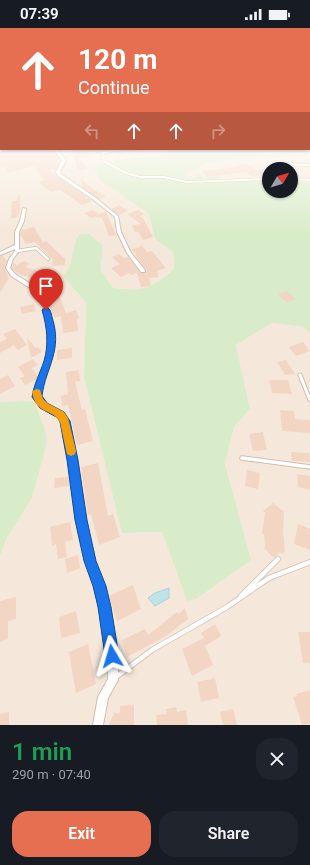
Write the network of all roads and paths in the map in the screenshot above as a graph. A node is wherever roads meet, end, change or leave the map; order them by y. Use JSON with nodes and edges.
{"nodes":[{"id":1,"x":59,"y":171,"type":"edge"},
{"id":2,"x":122,"y":171,"type":"edge"},
{"id":3,"x":262,"y":178,"type":"edge"},
{"id":4,"x":298,"y":179,"type":"edge"},
{"id":5,"x":310,"y":180,"type":"edge"},
{"id":6,"x":24,"y":209,"type":"dead end"},
{"id":7,"x":17,"y":249,"type":"junction"},
{"id":8,"x":0,"y":254,"type":"edge"},
{"id":9,"x":48,"y":259,"type":"dead end"},
{"id":10,"x":143,"y":271,"type":"dead end"},
{"id":11,"x":300,"y":375,"type":"dead end"},
{"id":12,"x":310,"y":400,"type":"edge"},
{"id":13,"x":242,"y":458,"type":"dead end"},
{"id":14,"x":310,"y":467,"type":"edge"},
{"id":15,"x":278,"y":559,"type":"dead end"},
{"id":16,"x":310,"y":562,"type":"edge"},
{"id":17,"x":234,"y":602,"type":"junction"},
{"id":18,"x":113,"y":680,"type":"junction"},
{"id":19,"x":98,"y":725,"type":"edge"}],
"edges":[{"from":1,"to":10,"type":"street"},
{"from":2,"to":3,"type":"lane"},
{"from":4,"to":5,"type":"lane"},
{"from":6,"to":7,"type":"street"},
{"from":7,"to":8,"type":"street"},
{"from":7,"to":9,"type":"lane"},
{"from":7,"to":18,"type":"street"},
{"from":11,"to":12,"type":"lane"},
{"from":13,"to":14,"type":"lane"},
{"from":15,"to":17,"type":"lane"},
{"from":16,"to":17,"type":"lane"},
{"from":17,"to":18,"type":"lane"},
{"from":18,"to":19,"type":"street"}]}
